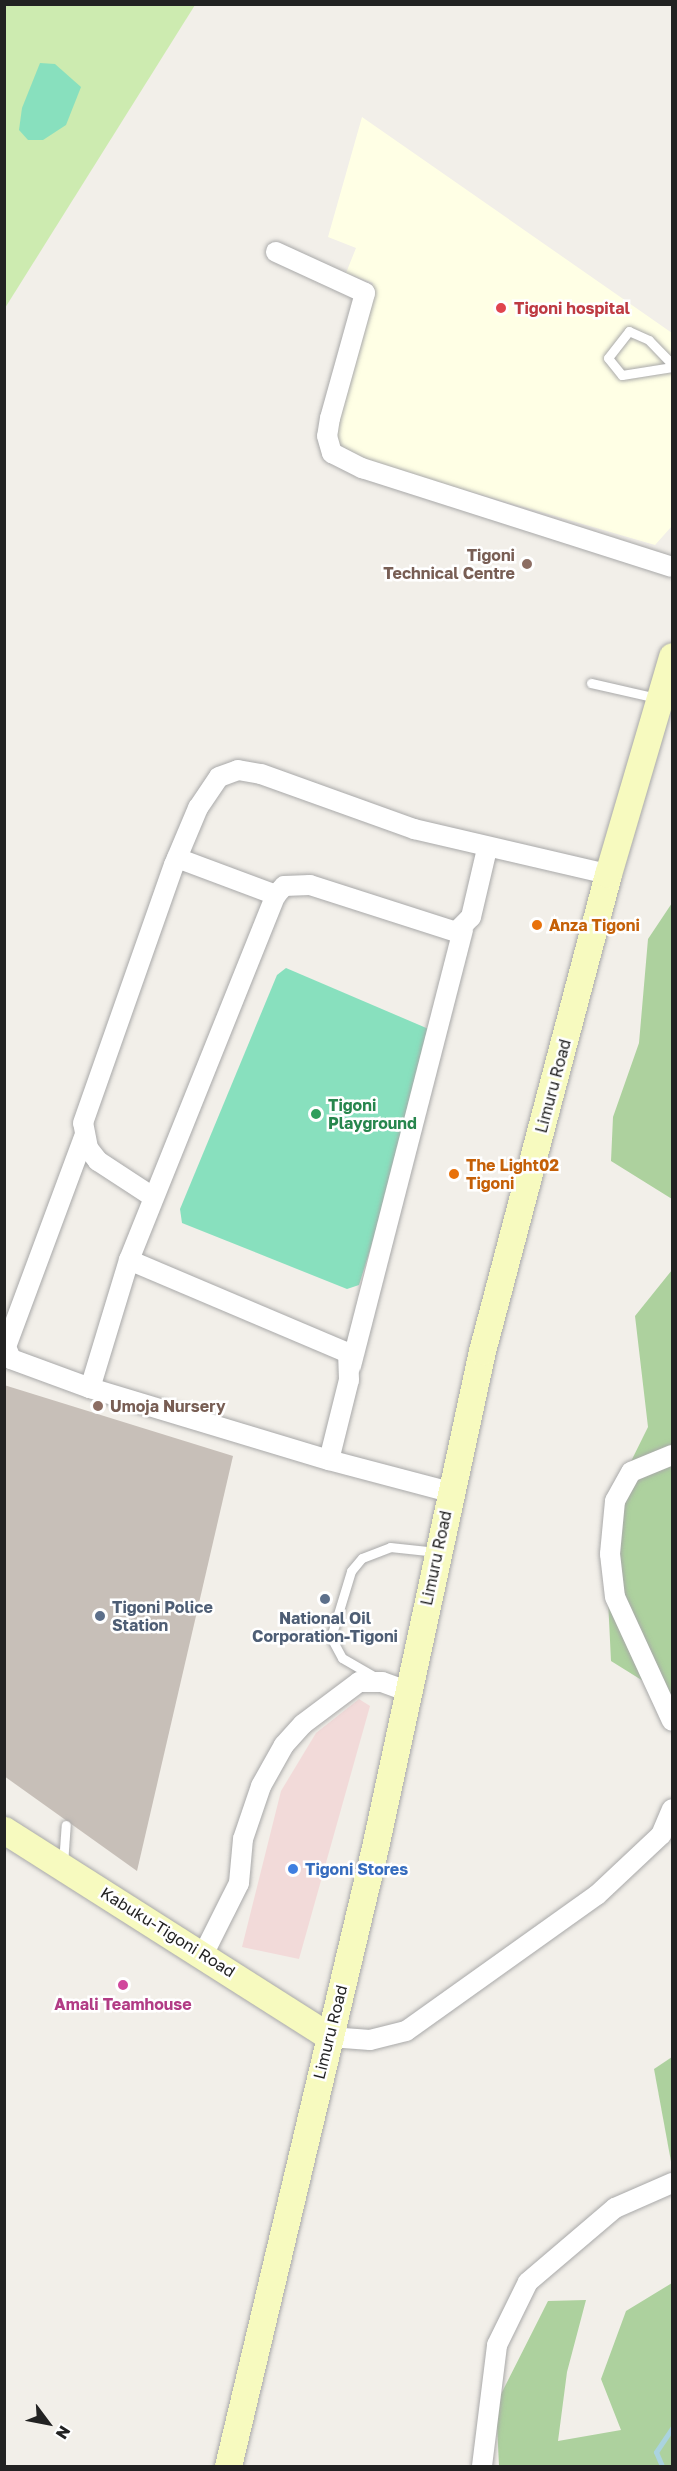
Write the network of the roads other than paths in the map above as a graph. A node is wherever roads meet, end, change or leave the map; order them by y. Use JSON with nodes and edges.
{"nodes":[{"id":1,"x":276,"y":252,"type":"dead end"},
{"id":2,"x":672,"y":366,"type":"edge"},
{"id":3,"x":672,"y":567,"type":"edge"},
{"id":4,"x":672,"y":656,"type":"edge"},
{"id":5,"x":591,"y":683,"type":"dead end"},
{"id":6,"x":659,"y":699,"type":"junction"},
{"id":7,"x":487,"y":849,"type":"junction"},
{"id":8,"x":177,"y":858,"type":"junction"},
{"id":9,"x":608,"y":874,"type":"junction"},
{"id":10,"x":276,"y":895,"type":"junction"},
{"id":11,"x":463,"y":929,"type":"junction"},
{"id":12,"x":84,"y":1137,"type":"junction"},
{"id":13,"x":153,"y":1197,"type":"junction"},
{"id":14,"x":129,"y":1260,"type":"junction"},
{"id":15,"x":351,"y":1366,"type":"junction"},
{"id":16,"x":90,"y":1388,"type":"junction"},
{"id":17,"x":672,"y":1455,"type":"edge"},
{"id":18,"x":329,"y":1460,"type":"junction"},
{"id":19,"x":450,"y":1492,"type":"junction"},
{"id":20,"x":438,"y":1552,"type":"junction"},
{"id":21,"x":382,"y":1682,"type":"junction"},
{"id":22,"x":407,"y":1691,"type":"junction"},
{"id":23,"x":672,"y":1721,"type":"edge"},
{"id":24,"x":672,"y":1809,"type":"edge"},
{"id":25,"x":66,"y":1825,"type":"dead end"},
{"id":26,"x":4,"y":1830,"type":"edge"},
{"id":27,"x":63,"y":1866,"type":"junction"},
{"id":28,"x":204,"y":1953,"type":"junction"},
{"id":29,"x":330,"y":2037,"type":"junction"},
{"id":30,"x":672,"y":2183,"type":"edge"},
{"id":31,"x":228,"y":2466,"type":"edge"},
{"id":32,"x":482,"y":2466,"type":"edge"}],
"edges":[{"from":1,"to":3,"type":"street"},
{"from":2,"to":2,"type":"lane"},
{"from":4,"to":6,"type":"main road","name":"Limuru Road"},
{"from":5,"to":6,"type":"lane"},
{"from":6,"to":9,"type":"main road","name":"Limuru Road"},
{"from":7,"to":8,"type":"street"},
{"from":7,"to":9,"type":"street"},
{"from":7,"to":11,"type":"street"},
{"from":8,"to":10,"type":"street"},
{"from":8,"to":12,"type":"street"},
{"from":9,"to":19,"type":"main road","name":"Limuru Road"},
{"from":10,"to":11,"type":"street"},
{"from":10,"to":13,"type":"street"},
{"from":11,"to":15,"type":"street"},
{"from":12,"to":13,"type":"street"},
{"from":12,"to":16,"type":"street"},
{"from":13,"to":14,"type":"street"},
{"from":14,"to":15,"type":"street"},
{"from":14,"to":16,"type":"street"},
{"from":15,"to":18,"type":"street"},
{"from":16,"to":18,"type":"street"},
{"from":17,"to":23,"type":"street"},
{"from":18,"to":19,"type":"street"},
{"from":19,"to":20,"type":"main road","name":"Limuru Road"},
{"from":20,"to":21,"type":"lane"},
{"from":20,"to":22,"type":"main road","name":"Limuru Road"},
{"from":21,"to":22,"type":"street"},
{"from":21,"to":28,"type":"street"},
{"from":22,"to":29,"type":"main road","name":"Limuru Road"},
{"from":24,"to":29,"type":"street"},
{"from":25,"to":27,"type":"lane"},
{"from":26,"to":27,"type":"main road","name":"Kabuku-Tigoni Road"},
{"from":27,"to":28,"type":"main road","name":"Kabuku-Tigoni Road"},
{"from":28,"to":29,"type":"main road","name":"Kabuku-Tigoni Road"},
{"from":29,"to":31,"type":"main road","name":"Limuru Road"},
{"from":30,"to":32,"type":"street"}]}
